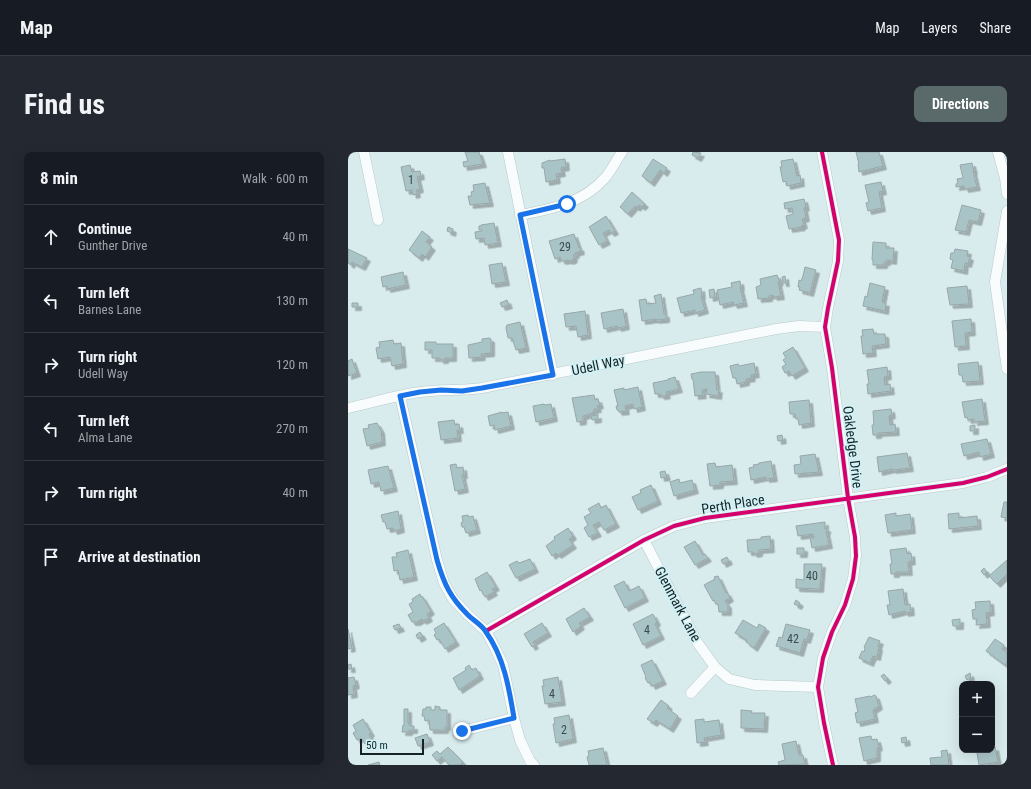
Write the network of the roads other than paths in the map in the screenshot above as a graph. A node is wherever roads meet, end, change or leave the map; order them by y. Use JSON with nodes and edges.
{"nodes":[{"id":1,"x":364,"y":152,"type":"edge"},
{"id":2,"x":508,"y":152,"type":"edge"},
{"id":3,"x":622,"y":152,"type":"edge"},
{"id":4,"x":822,"y":152,"type":"edge"},
{"id":5,"x":998,"y":152,"type":"edge"},
{"id":6,"x":1007,"y":194,"type":"edge"},
{"id":7,"x":1007,"y":211,"type":"edge"},
{"id":8,"x":520,"y":215,"type":"junction"},
{"id":9,"x":378,"y":220,"type":"dead end"},
{"id":10,"x":1003,"y":310,"type":"edge"},
{"id":11,"x":825,"y":327,"type":"junction"},
{"id":12,"x":1007,"y":369,"type":"edge"},
{"id":13,"x":553,"y":375,"type":"junction"},
{"id":14,"x":400,"y":396,"type":"junction"},
{"id":15,"x":348,"y":408,"type":"edge"},
{"id":16,"x":1007,"y":469,"type":"edge"},
{"id":17,"x":848,"y":498,"type":"junction"},
{"id":18,"x":644,"y":540,"type":"junction"},
{"id":19,"x":486,"y":631,"type":"junction"},
{"id":20,"x":716,"y":667,"type":"junction"},
{"id":21,"x":818,"y":687,"type":"junction"},
{"id":22,"x":691,"y":693,"type":"dead end"},
{"id":23,"x":514,"y":718,"type":"junction"},
{"id":24,"x":462,"y":731,"type":"dead end"},
{"id":25,"x":534,"y":765,"type":"edge"},
{"id":26,"x":833,"y":765,"type":"edge"}],
"edges":[{"from":1,"to":9,"type":"street"},
{"from":2,"to":8,"type":"street"},
{"from":3,"to":8,"type":"street"},
{"from":4,"to":11,"type":"street","name":"Oakledge Drive"},
{"from":5,"to":6,"type":"street"},
{"from":7,"to":10,"type":"street"},
{"from":8,"to":13,"type":"street"},
{"from":10,"to":12,"type":"street"},
{"from":11,"to":13,"type":"street","name":"Udell Way"},
{"from":11,"to":17,"type":"street","name":"Oakledge Drive"},
{"from":13,"to":14,"type":"street","name":"Udell Way"},
{"from":14,"to":15,"type":"street","name":"Udell Way"},
{"from":14,"to":19,"type":"street"},
{"from":16,"to":17,"type":"street","name":"Perth Place"},
{"from":17,"to":18,"type":"street","name":"Perth Place"},
{"from":17,"to":21,"type":"street","name":"Oakledge Drive"},
{"from":18,"to":19,"type":"street","name":"Perth Place"},
{"from":18,"to":20,"type":"street","name":"Glenmark Lane"},
{"from":19,"to":23,"type":"street"},
{"from":20,"to":21,"type":"street","name":"Glenmark Lane"},
{"from":20,"to":22,"type":"street"},
{"from":21,"to":26,"type":"street","name":"Oakledge Drive"},
{"from":23,"to":24,"type":"street"},
{"from":23,"to":25,"type":"street"}]}
